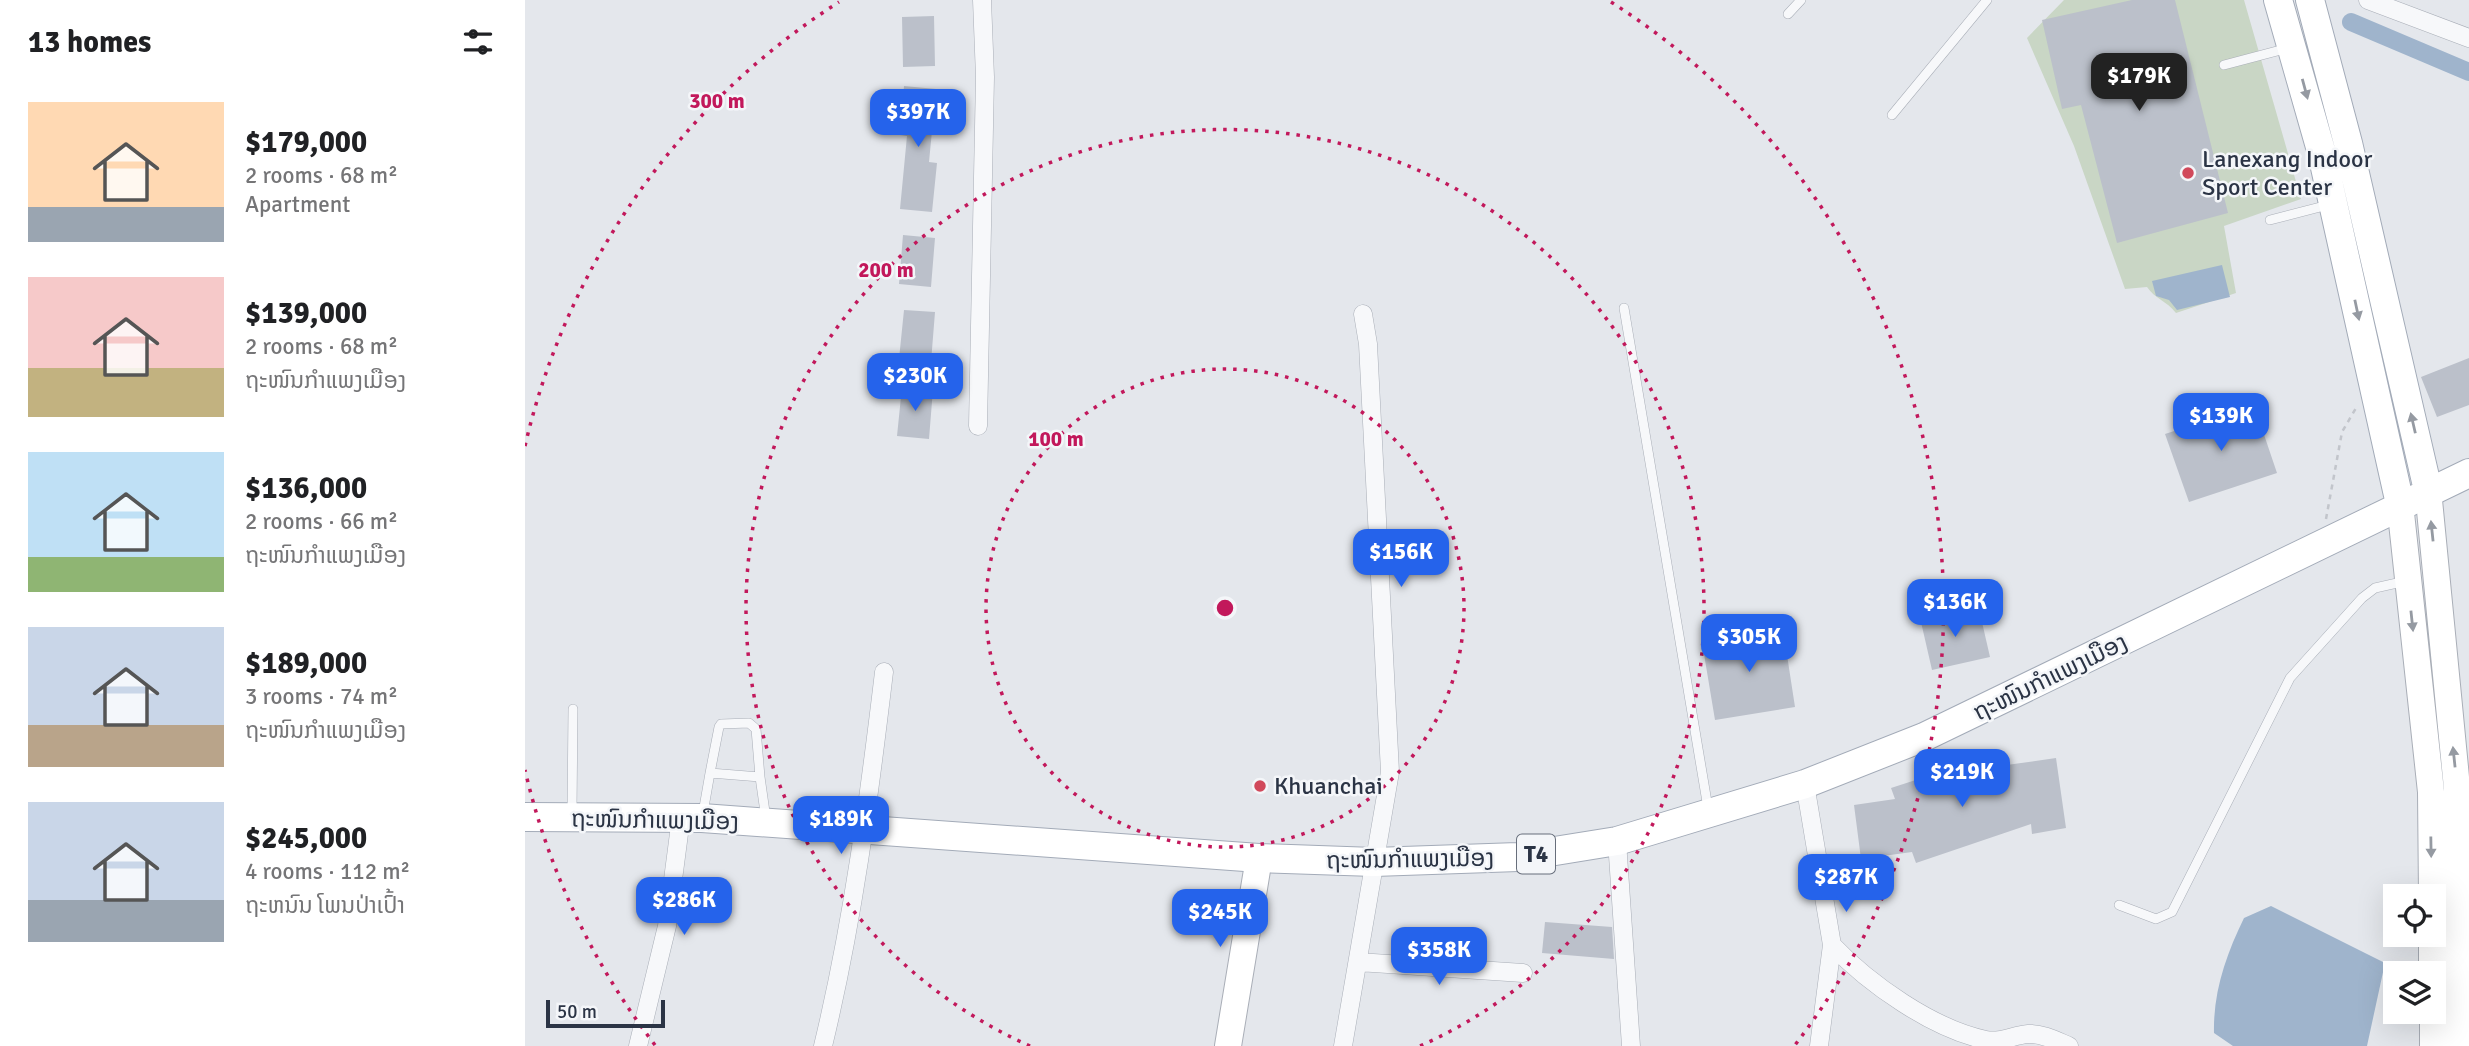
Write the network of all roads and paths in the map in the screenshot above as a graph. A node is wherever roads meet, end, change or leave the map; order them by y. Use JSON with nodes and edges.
{"nodes":[{"id":1,"x":982,"y":0,"type":"edge"},
{"id":2,"x":1801,"y":0,"type":"edge"},
{"id":3,"x":1987,"y":0,"type":"edge"},
{"id":4,"x":2278,"y":0,"type":"edge"},
{"id":5,"x":2310,"y":0,"type":"edge"},
{"id":6,"x":2368,"y":0,"type":"edge"},
{"id":7,"x":1788,"y":14,"type":"dead end"},
{"id":8,"x":2469,"y":37,"type":"edge"},
{"id":9,"x":2293,"y":47,"type":"junction"},
{"id":10,"x":2224,"y":65,"type":"dead end"},
{"id":11,"x":1892,"y":115,"type":"dead end"},
{"id":12,"x":2333,"y":204,"type":"junction"},
{"id":13,"x":2270,"y":220,"type":"dead end"},
{"id":14,"x":1624,"y":307,"type":"dead end"},
{"id":15,"x":1363,"y":314,"type":"dead end"},
{"id":16,"x":2372,"y":379,"type":"junction"},
{"id":17,"x":978,"y":426,"type":"dead end"},
{"id":18,"x":2469,"y":472,"type":"edge"},
{"id":19,"x":2428,"y":490,"type":"junction"},
{"id":20,"x":2400,"y":504,"type":"junction"},
{"id":21,"x":2322,"y":542,"type":"junction"},
{"id":22,"x":2408,"y":580,"type":"junction"},
{"id":23,"x":884,"y":671,"type":"dead end"},
{"id":24,"x":573,"y":709,"type":"dead end"},
{"id":25,"x":710,"y":773,"type":"junction"},
{"id":26,"x":760,"y":777,"type":"junction"},
{"id":27,"x":1805,"y":783,"type":"junction"},
{"id":28,"x":1709,"y":813,"type":"junction"},
{"id":29,"x":525,"y":817,"type":"edge"},
{"id":30,"x":572,"y":817,"type":"junction"},
{"id":31,"x":691,"y":818,"type":"junction"},
{"id":32,"x":767,"y":823,"type":"junction"},
{"id":33,"x":865,"y":830,"type":"junction"},
{"id":34,"x":1617,"y":841,"type":"junction"},
{"id":35,"x":1259,"y":858,"type":"junction"},
{"id":36,"x":1374,"y":862,"type":"junction"},
{"id":37,"x":2432,"y":884,"type":"edge"},
{"id":38,"x":2119,"y":905,"type":"dead end"},
{"id":39,"x":1832,"y":945,"type":"junction"},
{"id":40,"x":1358,"y":962,"type":"junction"},
{"id":41,"x":1523,"y":973,"type":"dead end"},
{"id":42,"x":2433,"y":1024,"type":"edge"},
{"id":43,"x":638,"y":1046,"type":"edge"},
{"id":44,"x":823,"y":1046,"type":"edge"},
{"id":45,"x":1228,"y":1046,"type":"edge"},
{"id":46,"x":1343,"y":1046,"type":"edge"},
{"id":47,"x":1631,"y":1046,"type":"edge"},
{"id":48,"x":1819,"y":1046,"type":"edge"},
{"id":49,"x":2069,"y":1046,"type":"edge"},
{"id":50,"x":2433,"y":1046,"type":"edge"},
{"id":51,"x":2458,"y":1046,"type":"edge"}],
"edges":[{"from":1,"to":17,"type":"street"},
{"from":2,"to":7,"type":"lane"},
{"from":3,"to":11,"type":"lane"},
{"from":4,"to":9,"type":"main road"},
{"from":19,"to":5,"type":"main road","one_way":true},
{"from":6,"to":8,"type":"street"},
{"from":9,"to":10,"type":"lane"},
{"from":9,"to":12,"type":"main road","one_way":true},
{"from":12,"to":13,"type":"lane"},
{"from":12,"to":16,"type":"main road","one_way":true},
{"from":14,"to":28,"type":"lane"},
{"from":15,"to":36,"type":"street"},
{"from":16,"to":20,"type":"main road"},
{"from":16,"to":21,"type":"path"},
{"from":18,"to":19,"type":"main road","name":"ຖະໜົນກຳແພງເມືອງ","number":"T4"},
{"from":19,"to":20,"type":"main road","name":"ຖະໜົນກຳແພງເມືອງ","number":"T4"},
{"from":51,"to":19,"type":"street","one_way":true},
{"from":20,"to":21,"type":"main road","name":"ຖະໜົນກຳແພງເມືອງ","number":"T4"},
{"from":20,"to":22,"type":"street"},
{"from":21,"to":27,"type":"main road","name":"ຖະໜົນກຳແພງເມືອງ","number":"T4"},
{"from":22,"to":37,"type":"street","one_way":true},
{"from":22,"to":38,"type":"lane"},
{"from":23,"to":33,"type":"street"},
{"from":24,"to":30,"type":"lane"},
{"from":25,"to":26,"type":"lane"},
{"from":25,"to":26,"type":"lane"},
{"from":25,"to":31,"type":"lane"},
{"from":26,"to":32,"type":"lane"},
{"from":27,"to":28,"type":"main road","name":"ຖະໜົນກຳແພງເມືອງ","number":"T4"},
{"from":27,"to":39,"type":"street"},
{"from":28,"to":34,"type":"main road","name":"ຖະໜົນກຳແພງເມືອງ","number":"T4"},
{"from":29,"to":30,"type":"main road","name":"ຖະໜົນກຳແພງເມືອງ","number":"T4"},
{"from":30,"to":31,"type":"main road","name":"ຖະໜົນກຳແພງເມືອງ","number":"T4"},
{"from":31,"to":32,"type":"main road","name":"ຖະໜົນກຳແພງເມືອງ","number":"T4"},
{"from":31,"to":43,"type":"street"},
{"from":32,"to":33,"type":"main road","name":"ຖະໜົນກຳແພງເມືອງ","number":"T4"},
{"from":33,"to":35,"type":"main road","name":"ຖະໜົນກຳແພງເມືອງ","number":"T4"},
{"from":33,"to":44,"type":"street"},
{"from":34,"to":36,"type":"main road","name":"ຖະໜົນກຳແພງເມືອງ","number":"T4"},
{"from":34,"to":47,"type":"street"},
{"from":35,"to":36,"type":"main road","name":"ຖະໜົນກຳແພງເມືອງ","number":"T4"},
{"from":35,"to":45,"type":"street"},
{"from":36,"to":40,"type":"street"},
{"from":39,"to":48,"type":"street"},
{"from":39,"to":49,"type":"street"},
{"from":40,"to":41,"type":"street"},
{"from":40,"to":46,"type":"street"},
{"from":42,"to":50,"type":"street"}]}
